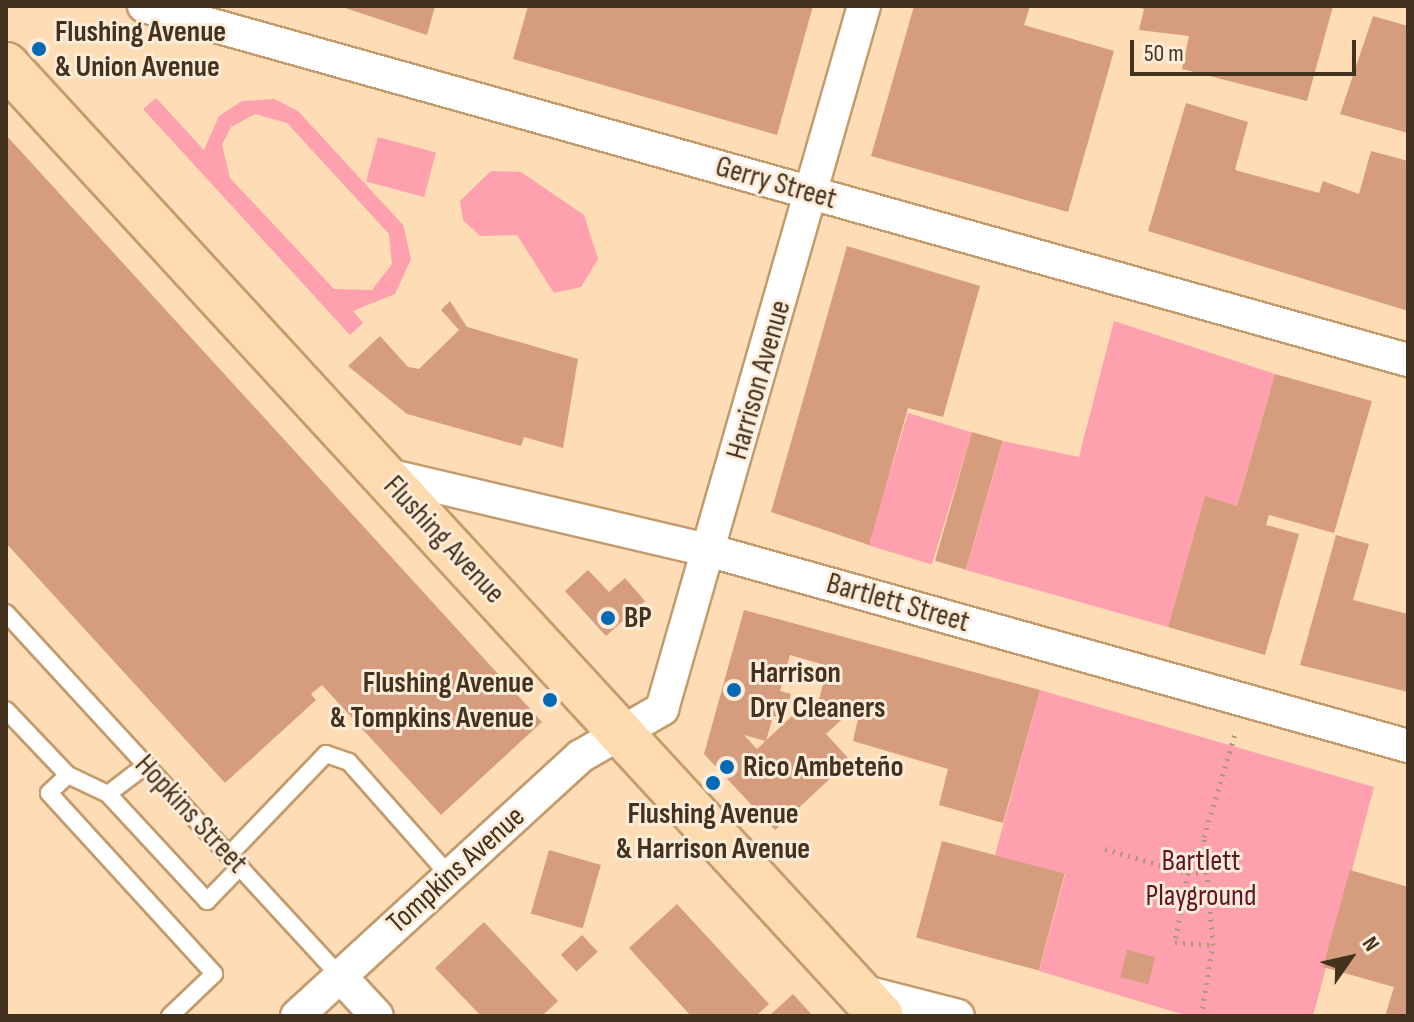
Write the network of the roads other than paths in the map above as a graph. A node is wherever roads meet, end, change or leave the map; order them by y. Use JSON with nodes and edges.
{"nodes":[{"id":1,"x":144,"y":6,"type":"edge"},
{"id":2,"x":864,"y":6,"type":"edge"},
{"id":3,"x":6,"y":65,"type":"edge"},
{"id":4,"x":812,"y":193,"type":"junction"},
{"id":5,"x":1408,"y":360,"type":"edge"},
{"id":6,"x":383,"y":474,"type":"junction"},
{"id":7,"x":711,"y":551,"type":"junction"},
{"id":8,"x":6,"y":613,"type":"edge"},
{"id":9,"x":6,"y":710,"type":"edge"},
{"id":10,"x":623,"y":732,"type":"junction"},
{"id":11,"x":1408,"y":746,"type":"edge"},
{"id":12,"x":146,"y":765,"type":"junction"},
{"id":13,"x":68,"y":775,"type":"junction"},
{"id":14,"x":108,"y":794,"type":"junction"},
{"id":15,"x":234,"y":861,"type":"junction"},
{"id":16,"x":450,"y":876,"type":"junction"},
{"id":17,"x":340,"y":976,"type":"junction"},
{"id":18,"x":869,"y":1003,"type":"edge"},
{"id":19,"x":170,"y":1016,"type":"edge"},
{"id":20,"x":297,"y":1016,"type":"edge"},
{"id":21,"x":377,"y":1016,"type":"edge"},
{"id":22,"x":958,"y":1016,"type":"edge"}],
"edges":[{"from":1,"to":4,"type":"street","name":"Gerry Street"},
{"from":2,"to":4,"type":"street","name":"Harrison Avenue"},
{"from":3,"to":6,"type":"main road","name":"Flushing Avenue"},
{"from":4,"to":5,"type":"street","name":"Gerry Street"},
{"from":4,"to":7,"type":"street","name":"Harrison Avenue"},
{"from":6,"to":7,"type":"street","name":"Bartlett Street"},
{"from":6,"to":10,"type":"main road","name":"Flushing Avenue"},
{"from":7,"to":10,"type":"street","name":"Harrison Avenue"},
{"from":7,"to":11,"type":"street","name":"Bartlett Street"},
{"from":8,"to":12,"type":"lane","name":"Hopkins Street"},
{"from":9,"to":13,"type":"lane"},
{"from":10,"to":16,"type":"street","name":"Tompkins Avenue"},
{"from":10,"to":18,"type":"main road","name":"Flushing Avenue"},
{"from":12,"to":14,"type":"lane"},
{"from":12,"to":15,"type":"lane","name":"Hopkins Street"},
{"from":13,"to":14,"type":"lane"},
{"from":13,"to":19,"type":"lane"},
{"from":14,"to":15,"type":"lane"},
{"from":15,"to":16,"type":"lane"},
{"from":15,"to":17,"type":"lane","name":"Hopkins Street"},
{"from":16,"to":17,"type":"street","name":"Tompkins Avenue"},
{"from":17,"to":20,"type":"street","name":"Tompkins Avenue"},
{"from":17,"to":21,"type":"street","name":"Hopkins Street"},
{"from":18,"to":22,"type":"street"}]}
